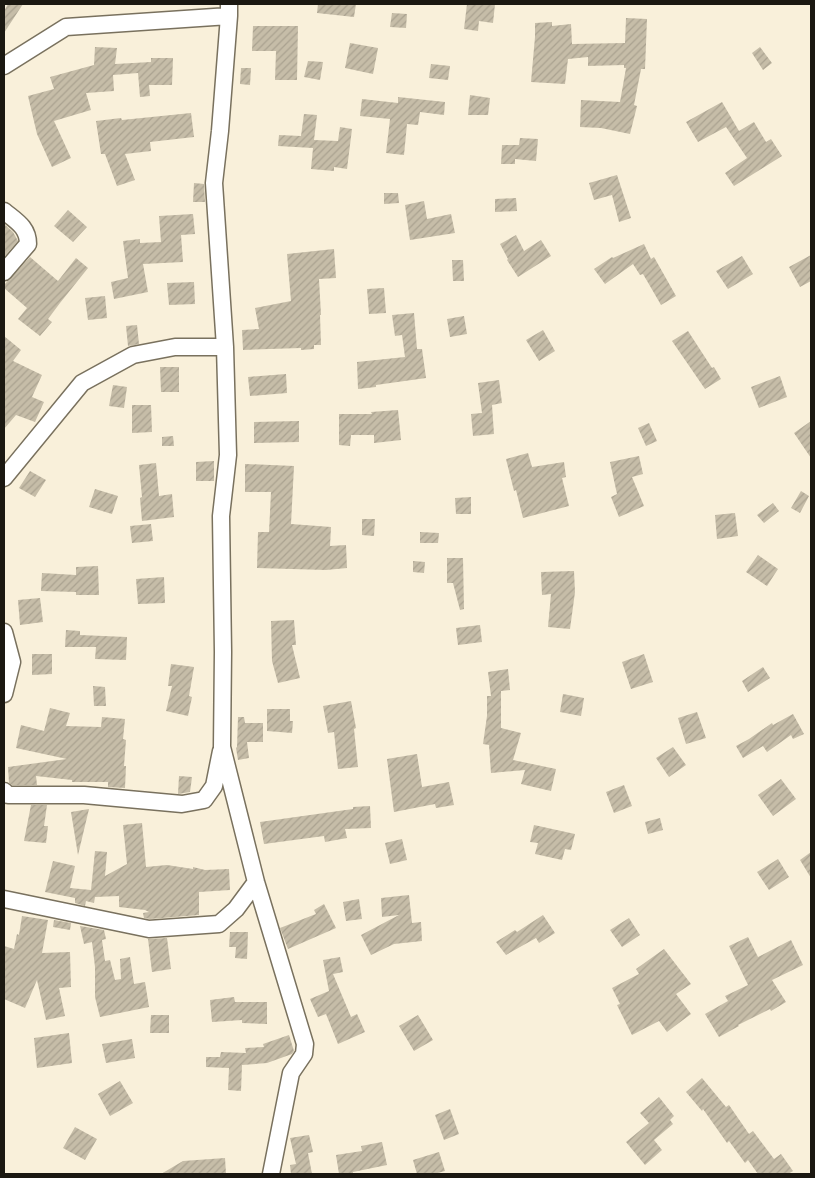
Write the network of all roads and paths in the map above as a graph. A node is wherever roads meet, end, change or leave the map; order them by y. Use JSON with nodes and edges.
{"nodes":[{"id":1,"x":229,"y":10,"type":"edge"},
{"id":2,"x":4,"y":66,"type":"edge"},
{"id":3,"x":4,"y":211,"type":"edge"},
{"id":4,"x":4,"y":272,"type":"edge"},
{"id":5,"x":225,"y":347,"type":"junction"},
{"id":6,"x":4,"y":478,"type":"edge"},
{"id":7,"x":4,"y":632,"type":"edge"},
{"id":8,"x":4,"y":694,"type":"edge"},
{"id":9,"x":222,"y":747,"type":"junction"},
{"id":10,"x":4,"y":790,"type":"edge"},
{"id":11,"x":256,"y":882,"type":"junction"},
{"id":12,"x":4,"y":899,"type":"edge"},
{"id":13,"x":271,"y":1174,"type":"edge"}],
"edges":[{"from":1,"to":2,"type":"street"},
{"from":1,"to":5,"type":"street"},
{"from":3,"to":4,"type":"street"},
{"from":5,"to":6,"type":"street"},
{"from":5,"to":9,"type":"street"},
{"from":7,"to":8,"type":"street"},
{"from":9,"to":10,"type":"street"},
{"from":9,"to":11,"type":"street"},
{"from":11,"to":12,"type":"street"},
{"from":11,"to":13,"type":"street"}]}
